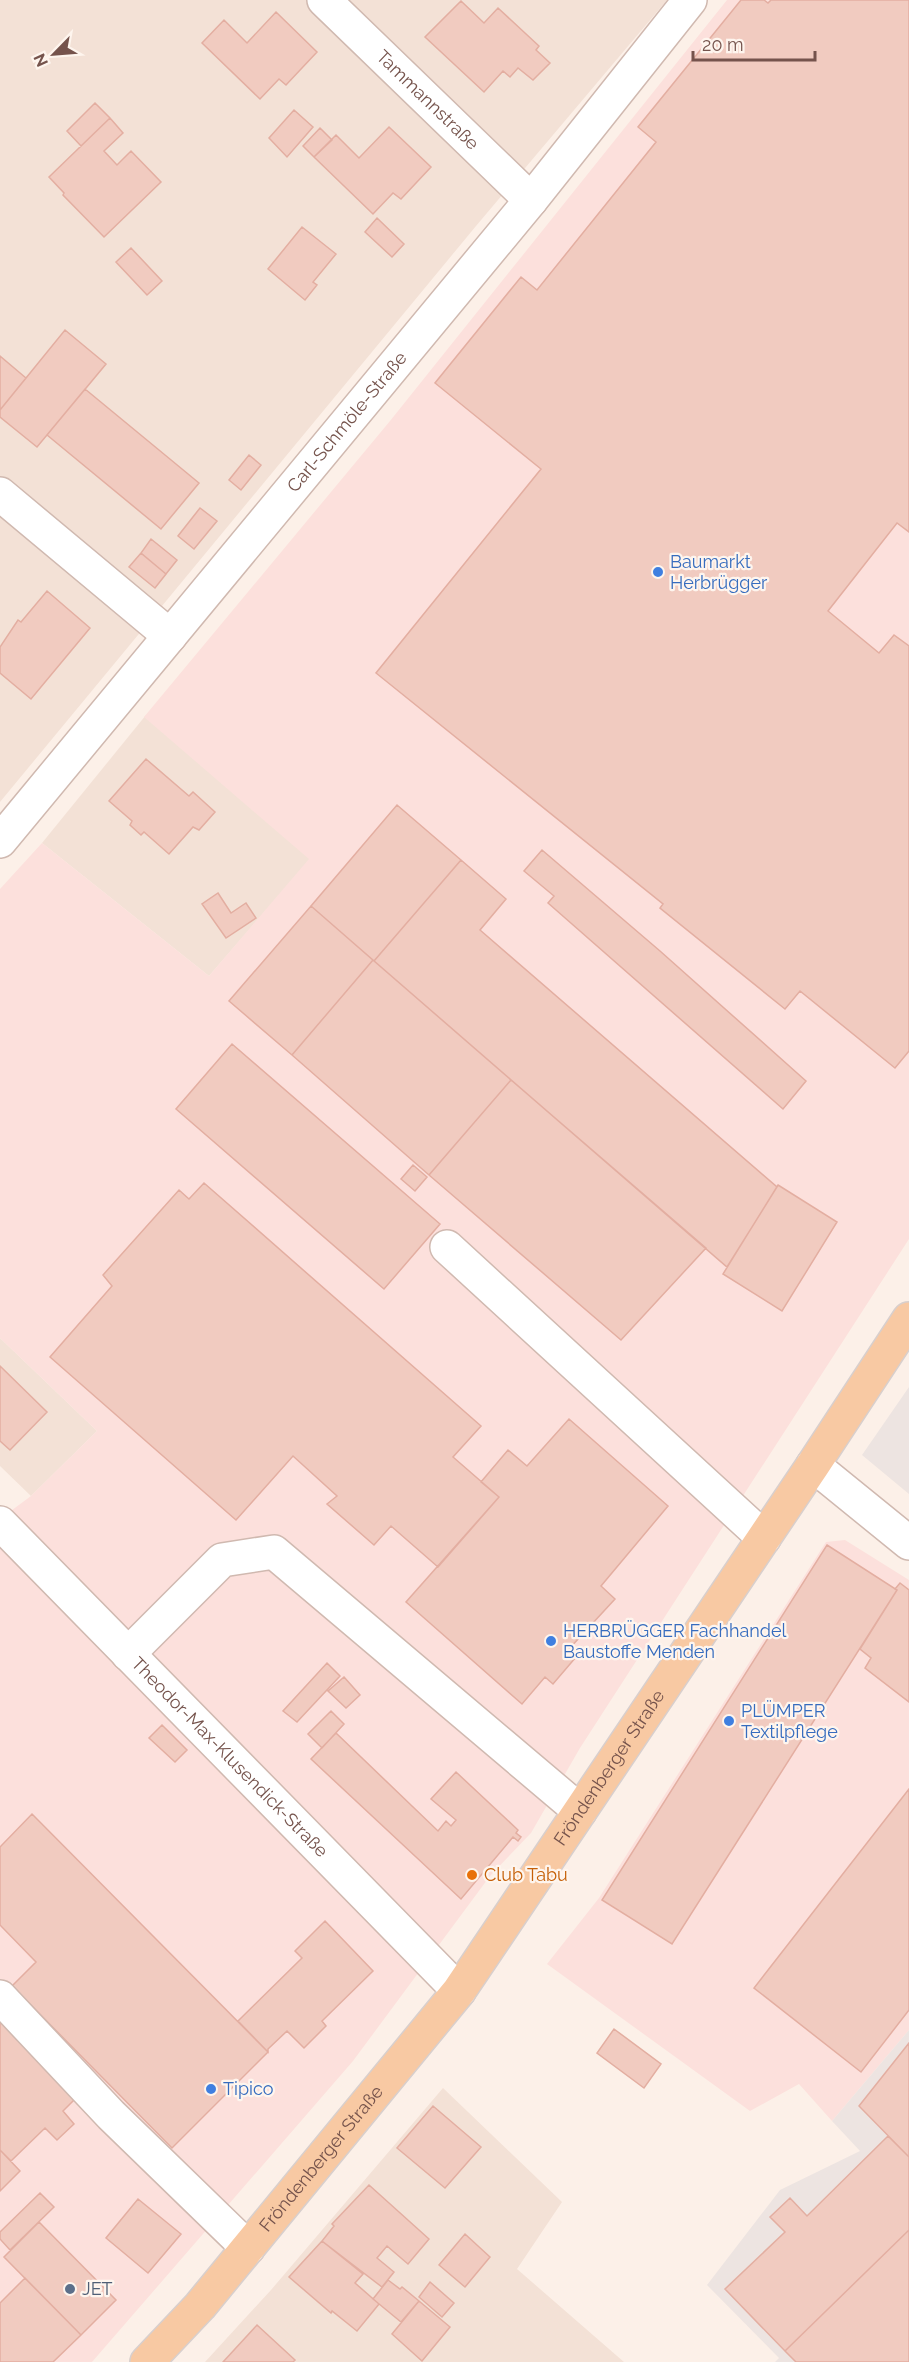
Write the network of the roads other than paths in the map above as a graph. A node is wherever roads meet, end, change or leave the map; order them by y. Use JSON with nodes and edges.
{"nodes":[{"id":1,"x":324,"y":0,"type":"edge"},
{"id":2,"x":690,"y":0,"type":"edge"},
{"id":3,"x":531,"y":200,"type":"junction"},
{"id":4,"x":0,"y":494,"type":"edge"},
{"id":5,"x":170,"y":636,"type":"junction"},
{"id":6,"x":0,"y":841,"type":"edge"},
{"id":7,"x":447,"y":1247,"type":"dead end"},
{"id":8,"x":909,"y":1318,"type":"edge"},
{"id":9,"x":813,"y":1465,"type":"junction"},
{"id":10,"x":0,"y":1524,"type":"edge"},
{"id":11,"x":764,"y":1538,"type":"junction"},
{"id":12,"x":909,"y":1543,"type":"edge"},
{"id":13,"x":128,"y":1654,"type":"junction"},
{"id":14,"x":580,"y":1811,"type":"junction"},
{"id":15,"x":459,"y":1991,"type":"junction"},
{"id":16,"x":0,"y":1997,"type":"edge"},
{"id":17,"x":248,"y":2248,"type":"junction"},
{"id":18,"x":147,"y":2362,"type":"edge"}],
"edges":[{"from":1,"to":3,"type":"street","name":"Tammannstraße"},
{"from":2,"to":3,"type":"street","name":"Carl-Schmöle-Straße"},
{"from":3,"to":5,"type":"street","name":"Carl-Schmöle-Straße"},
{"from":4,"to":5,"type":"street"},
{"from":5,"to":6,"type":"street","name":"Carl-Schmöle-Straße"},
{"from":7,"to":11,"type":"street"},
{"from":8,"to":9,"type":"main road","name":"Fröndenberger Straße"},
{"from":9,"to":11,"type":"main road","name":"Fröndenberger Straße"},
{"from":9,"to":12,"type":"street"},
{"from":10,"to":13,"type":"street","name":"Theodor-Max-Klusendick-Straße"},
{"from":11,"to":14,"type":"main road","name":"Fröndenberger Straße"},
{"from":13,"to":14,"type":"street"},
{"from":13,"to":15,"type":"street","name":"Theodor-Max-Klusendick-Straße"},
{"from":14,"to":15,"type":"main road","name":"Fröndenberger Straße"},
{"from":15,"to":17,"type":"main road","name":"Fröndenberger Straße"},
{"from":16,"to":17,"type":"street"},
{"from":17,"to":18,"type":"main road","name":"Fröndenberger Straße"}]}
